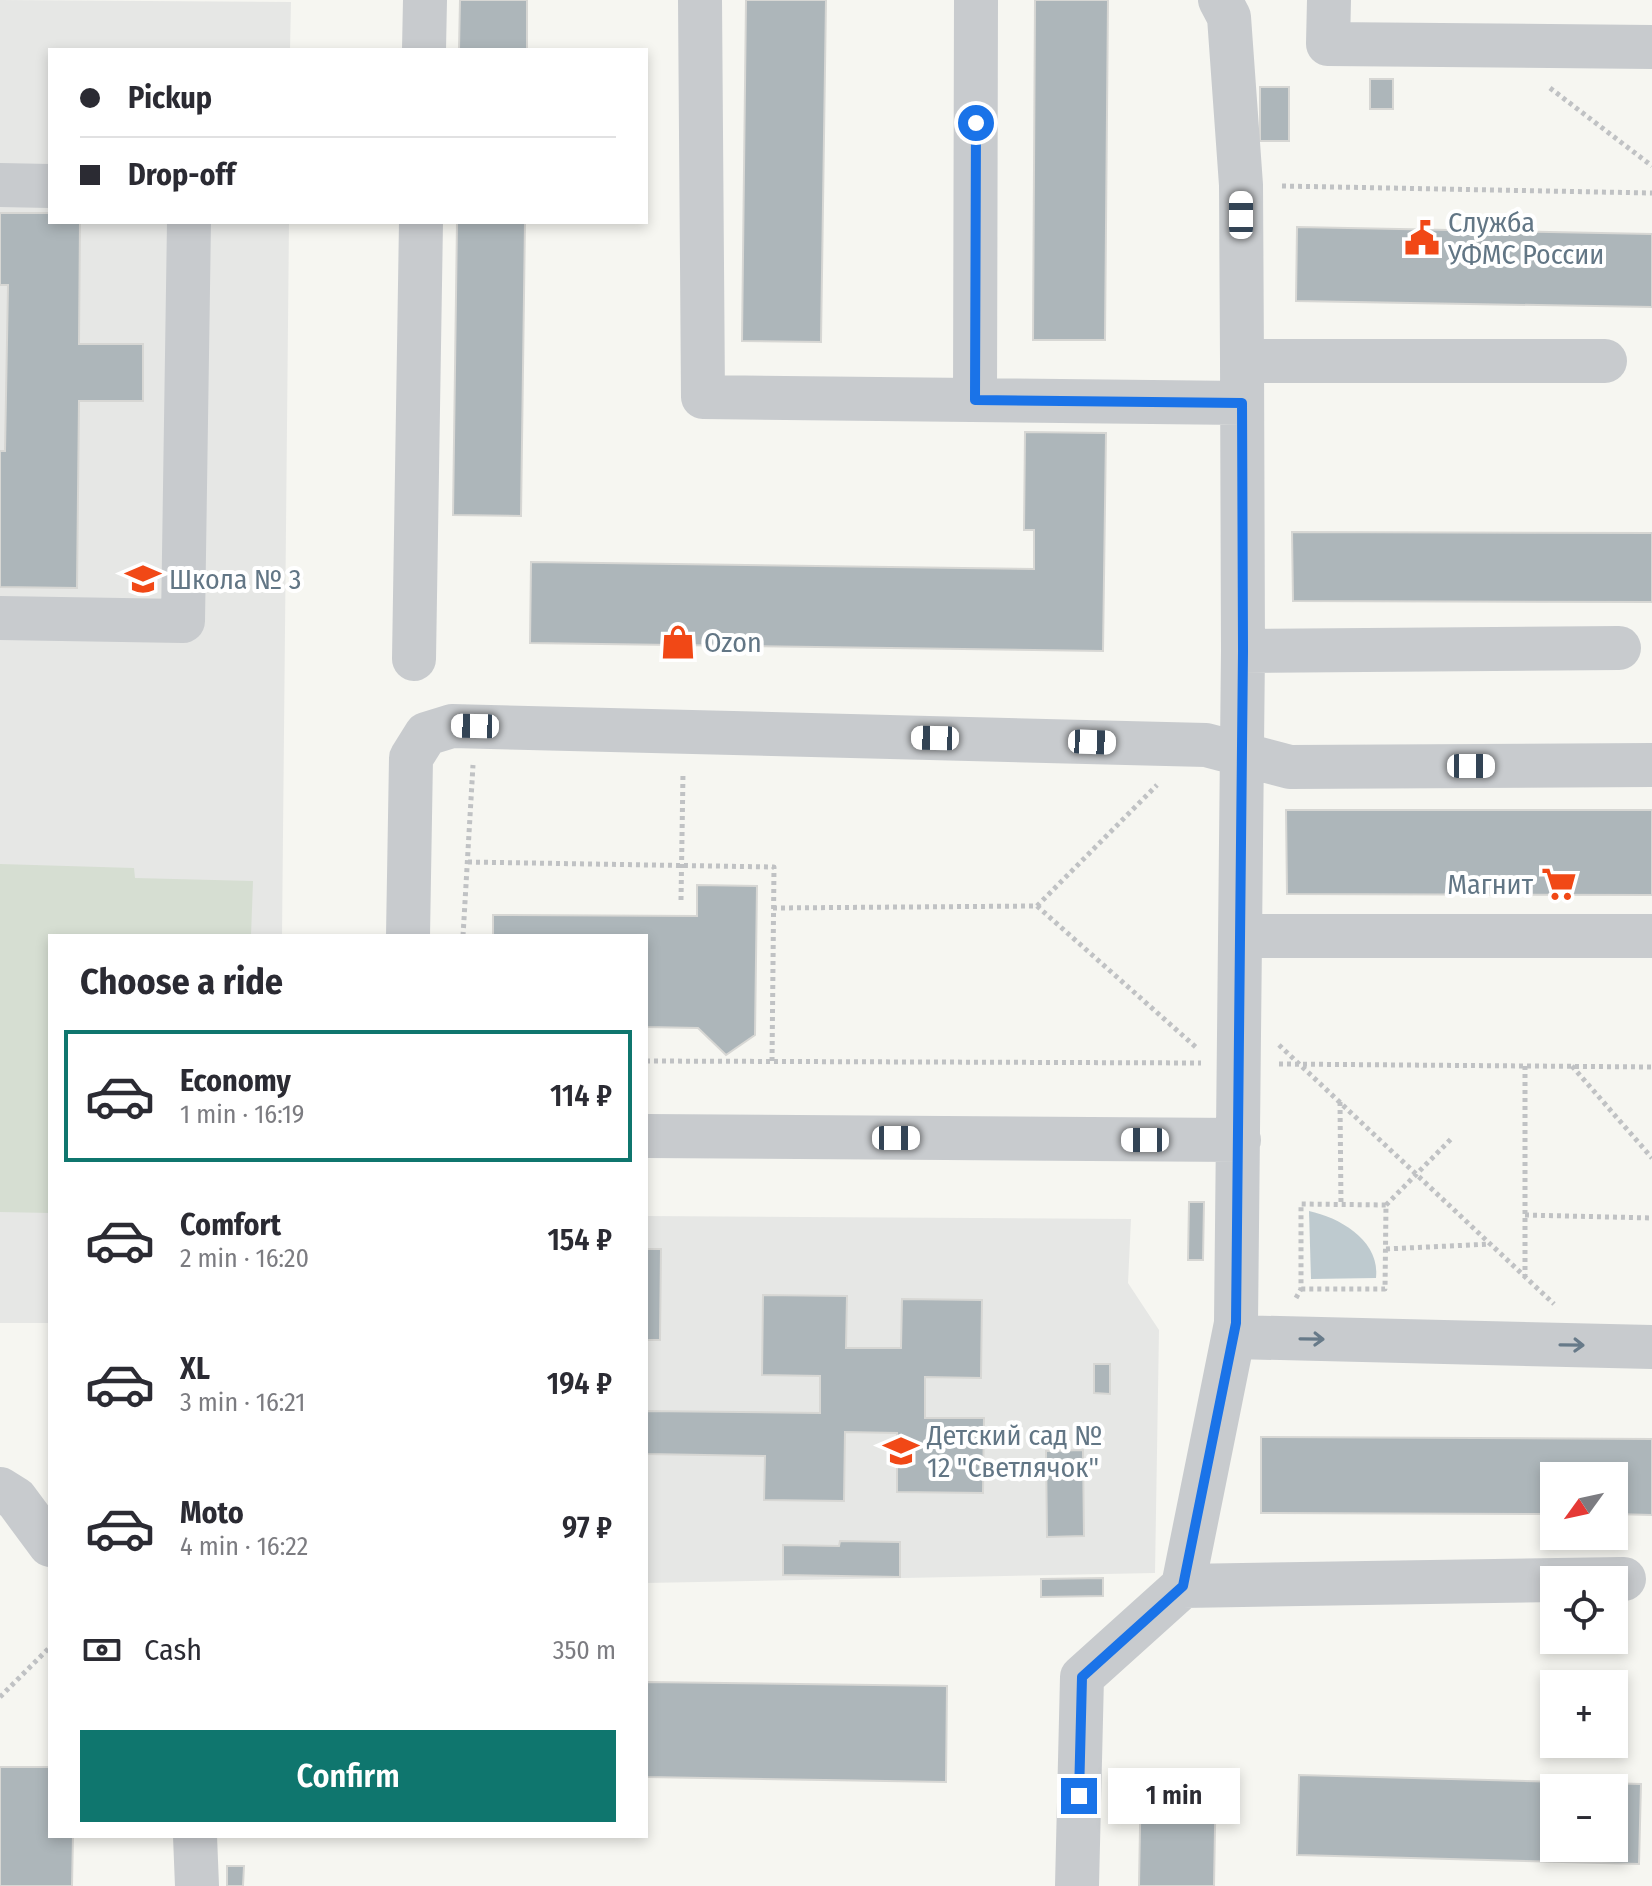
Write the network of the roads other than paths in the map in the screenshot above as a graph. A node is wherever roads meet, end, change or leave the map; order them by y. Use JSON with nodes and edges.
{"nodes":[{"id":1,"x":425,"y":0,"type":"edge"},
{"id":2,"x":700,"y":0,"type":"edge"},
{"id":3,"x":976,"y":0,"type":"edge"},
{"id":4,"x":1220,"y":0,"type":"edge"},
{"id":5,"x":1329,"y":0,"type":"edge"},
{"id":6,"x":1652,"y":47,"type":"edge"},
{"id":7,"x":424,"y":48,"type":"edge"},
{"id":8,"x":0,"y":185,"type":"edge"},
{"id":9,"x":48,"y":186,"type":"edge"},
{"id":10,"x":189,"y":224,"type":"edge"},
{"id":11,"x":421,"y":224,"type":"edge"},
{"id":12,"x":1605,"y":361,"type":"dead end"},
{"id":13,"x":1242,"y":382,"type":"junction"},
{"id":14,"x":975,"y":400,"type":"junction"},
{"id":15,"x":0,"y":618,"type":"edge"},
{"id":16,"x":1619,"y":648,"type":"dead end"},
{"id":17,"x":1243,"y":651,"type":"junction"},
{"id":18,"x":414,"y":659,"type":"dead end"},
{"id":19,"x":1242,"y":756,"type":"junction"},
{"id":20,"x":1652,"y":765,"type":"edge"},
{"id":21,"x":408,"y":934,"type":"edge"},
{"id":22,"x":1241,"y":936,"type":"junction"},
{"id":23,"x":1652,"y":936,"type":"edge"},
{"id":24,"x":648,"y":1136,"type":"edge"},
{"id":25,"x":1239,"y":1140,"type":"junction"},
{"id":26,"x":1234,"y":1337,"type":"junction"},
{"id":27,"x":1652,"y":1347,"type":"edge"},
{"id":28,"x":0,"y":1489,"type":"edge"},
{"id":29,"x":48,"y":1542,"type":"edge"},
{"id":30,"x":1540,"y":1580,"type":"edge"},
{"id":31,"x":1183,"y":1586,"type":"junction"},
{"id":32,"x":195,"y":1838,"type":"edge"},
{"id":33,"x":197,"y":1886,"type":"edge"},
{"id":34,"x":1077,"y":1886,"type":"edge"}],
"edges":[{"from":1,"to":7,"type":"lane"},
{"from":2,"to":14,"type":"lane"},
{"from":3,"to":14,"type":"lane"},
{"from":4,"to":13,"type":"lane"},
{"from":5,"to":6,"type":"lane"},
{"from":8,"to":9,"type":"lane"},
{"from":10,"to":15,"type":"lane"},
{"from":11,"to":18,"type":"lane"},
{"from":12,"to":13,"type":"lane"},
{"from":13,"to":14,"type":"lane"},
{"from":13,"to":17,"type":"lane"},
{"from":16,"to":17,"type":"lane"},
{"from":17,"to":19,"type":"lane"},
{"from":19,"to":20,"type":"lane"},
{"from":19,"to":21,"type":"lane"},
{"from":19,"to":22,"type":"lane"},
{"from":22,"to":23,"type":"lane"},
{"from":22,"to":25,"type":"lane"},
{"from":24,"to":25,"type":"lane"},
{"from":25,"to":26,"type":"lane"},
{"from":26,"to":27,"type":"lane","one_way":true},
{"from":26,"to":31,"type":"lane"},
{"from":28,"to":29,"type":"lane"},
{"from":30,"to":31,"type":"lane"},
{"from":31,"to":34,"type":"lane"},
{"from":32,"to":33,"type":"lane"}]}
